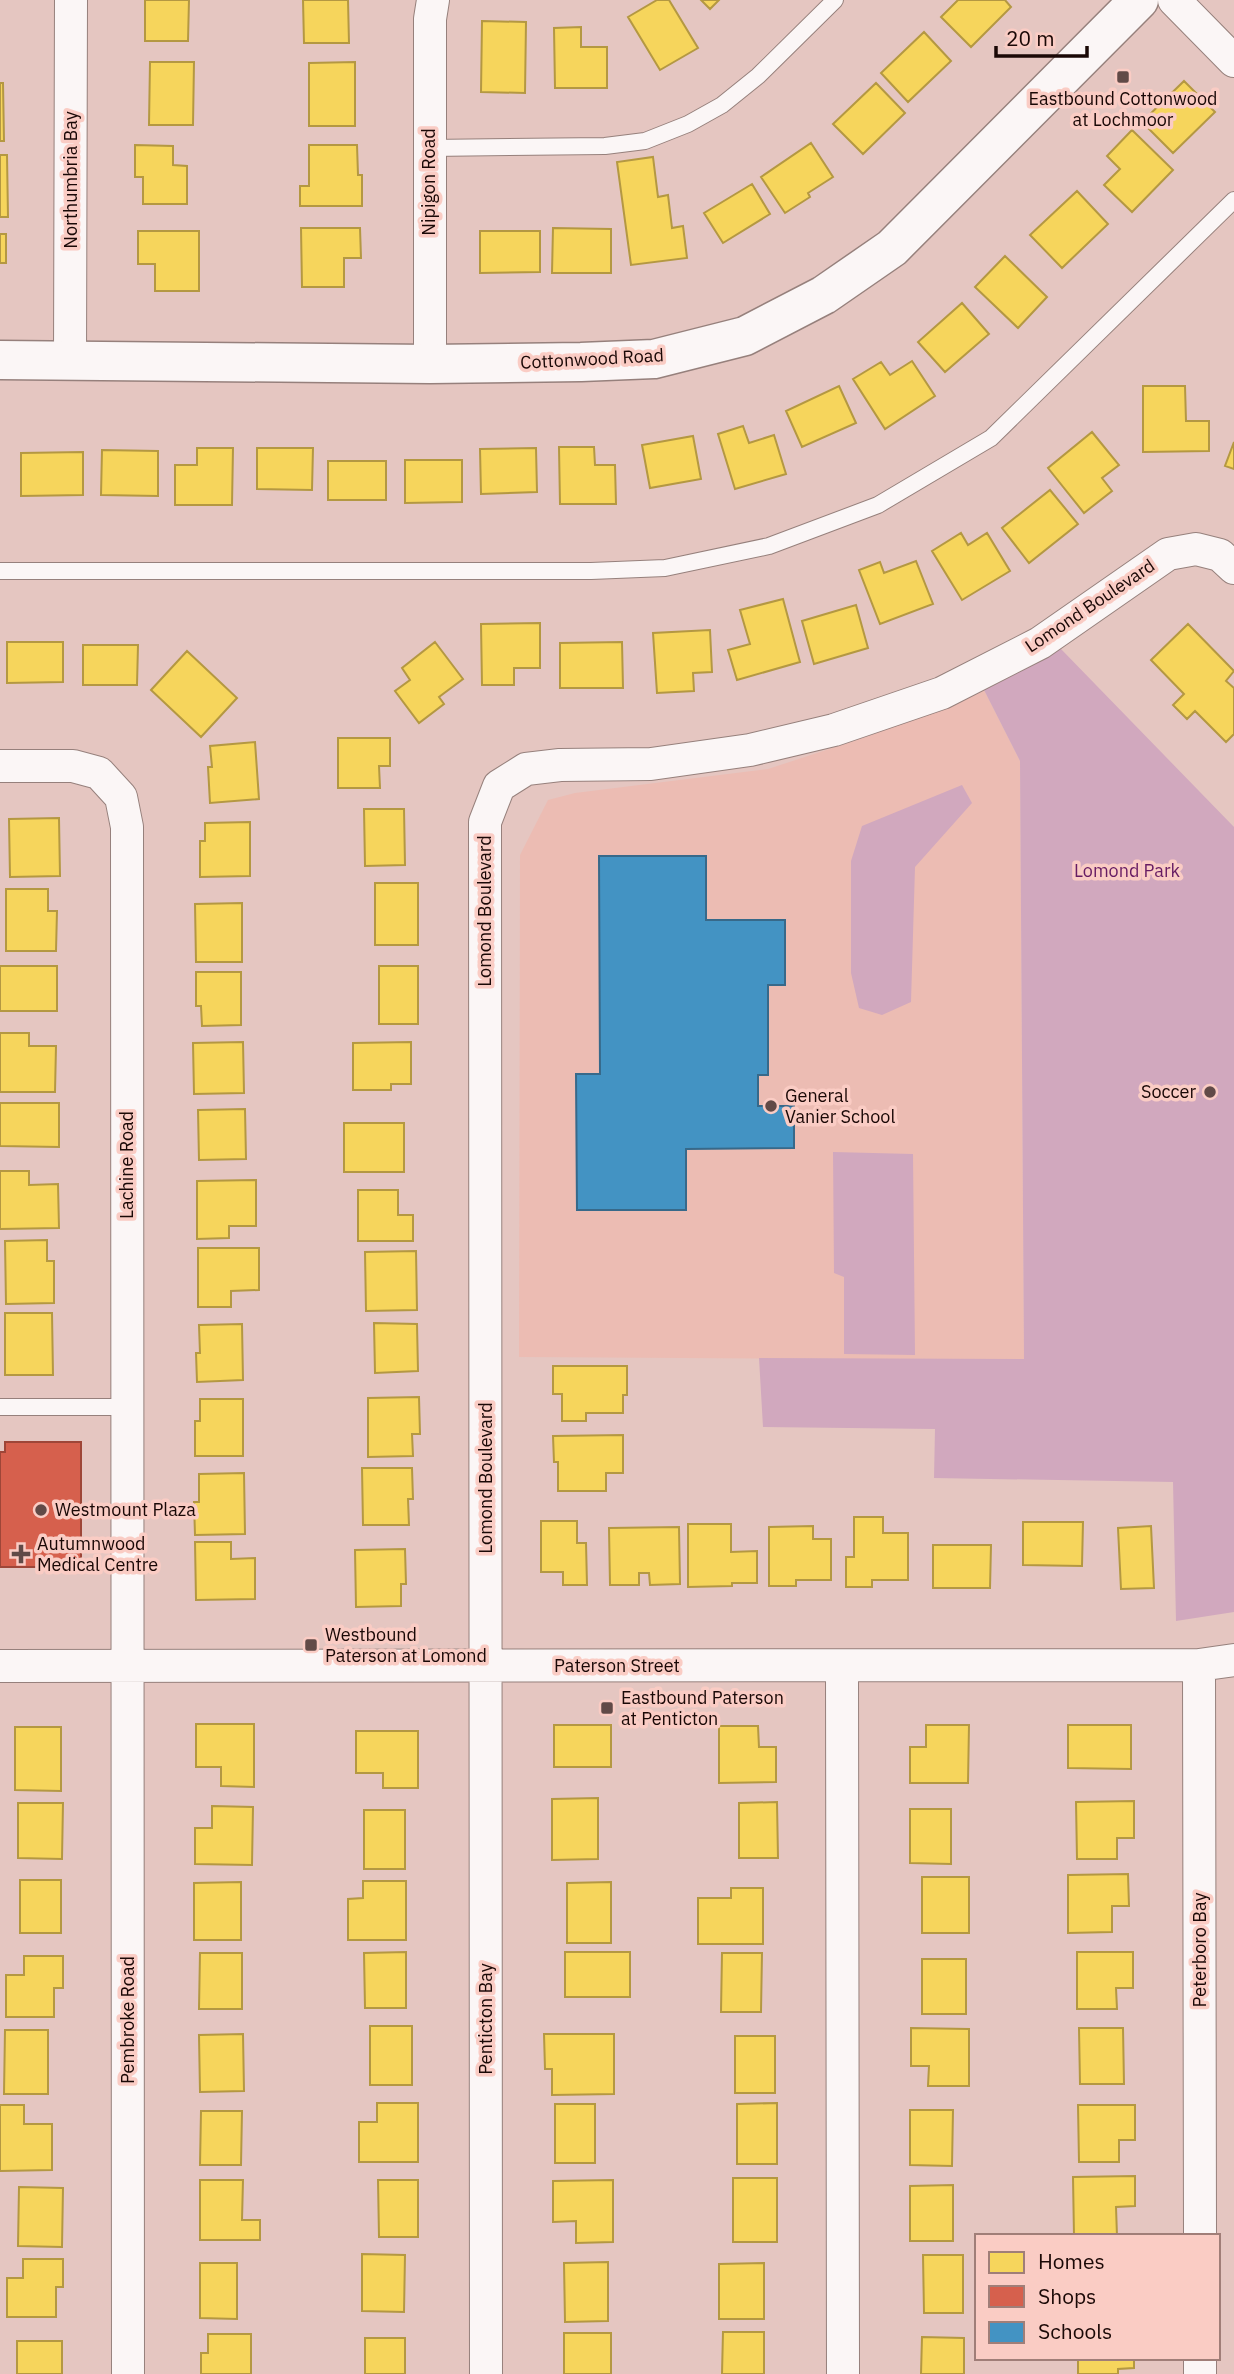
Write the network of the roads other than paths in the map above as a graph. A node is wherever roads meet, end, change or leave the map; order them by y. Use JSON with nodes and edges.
{"nodes":[{"id":1,"x":71,"y":0,"type":"edge"},
{"id":2,"x":433,"y":0,"type":"edge"},
{"id":3,"x":835,"y":0,"type":"edge"},
{"id":4,"x":1139,"y":0,"type":"edge"},
{"id":5,"x":1174,"y":0,"type":"edge"},
{"id":6,"x":1234,"y":61,"type":"edge"},
{"id":7,"x":429,"y":148,"type":"junction"},
{"id":8,"x":1234,"y":200,"type":"edge"},
{"id":9,"x":0,"y":360,"type":"edge"},
{"id":10,"x":70,"y":360,"type":"junction"},
{"id":11,"x":429,"y":364,"type":"junction"},
{"id":12,"x":1234,"y":568,"type":"edge"},
{"id":13,"x":0,"y":571,"type":"edge"},
{"id":14,"x":0,"y":766,"type":"edge"},
{"id":15,"x":0,"y":1407,"type":"edge"},
{"id":16,"x":128,"y":1407,"type":"junction"},
{"id":17,"x":1234,"y":1660,"type":"edge"},
{"id":18,"x":127,"y":1665,"type":"junction"},
{"id":19,"x":486,"y":1665,"type":"junction"},
{"id":20,"x":1199,"y":1665,"type":"junction"},
{"id":21,"x":0,"y":1666,"type":"edge"},
{"id":22,"x":842,"y":1667,"type":"junction"},
{"id":23,"x":1200,"y":2234,"type":"edge"},
{"id":24,"x":128,"y":2374,"type":"edge"},
{"id":25,"x":486,"y":2374,"type":"edge"},
{"id":26,"x":843,"y":2374,"type":"edge"}],
"edges":[{"from":1,"to":10,"type":"street","name":"Northumbria Bay"},
{"from":2,"to":7,"type":"street","name":"Nipigon Road"},
{"from":3,"to":7,"type":"lane"},
{"from":4,"to":11,"type":"street","name":"Cottonwood Road"},
{"from":5,"to":6,"type":"street"},
{"from":7,"to":11,"type":"street","name":"Nipigon Road"},
{"from":8,"to":13,"type":"lane"},
{"from":9,"to":10,"type":"street","name":"Cottonwood Road"},
{"from":10,"to":11,"type":"street","name":"Cottonwood Road"},
{"from":12,"to":19,"type":"street","name":"Lomond Boulevard"},
{"from":14,"to":16,"type":"street","name":"Lachine Road"},
{"from":15,"to":16,"type":"lane"},
{"from":16,"to":18,"type":"street","name":"Lachine Road"},
{"from":17,"to":20,"type":"street","name":"Paterson Street"},
{"from":18,"to":19,"type":"street","name":"Paterson Street"},
{"from":18,"to":21,"type":"street","name":"Paterson Street"},
{"from":18,"to":24,"type":"street","name":"Pembroke Road"},
{"from":19,"to":22,"type":"street","name":"Paterson Street"},
{"from":19,"to":25,"type":"street","name":"Penticton Bay"},
{"from":20,"to":22,"type":"street","name":"Paterson Street"},
{"from":20,"to":23,"type":"street","name":"Peterboro Bay"},
{"from":22,"to":26,"type":"street"}]}
